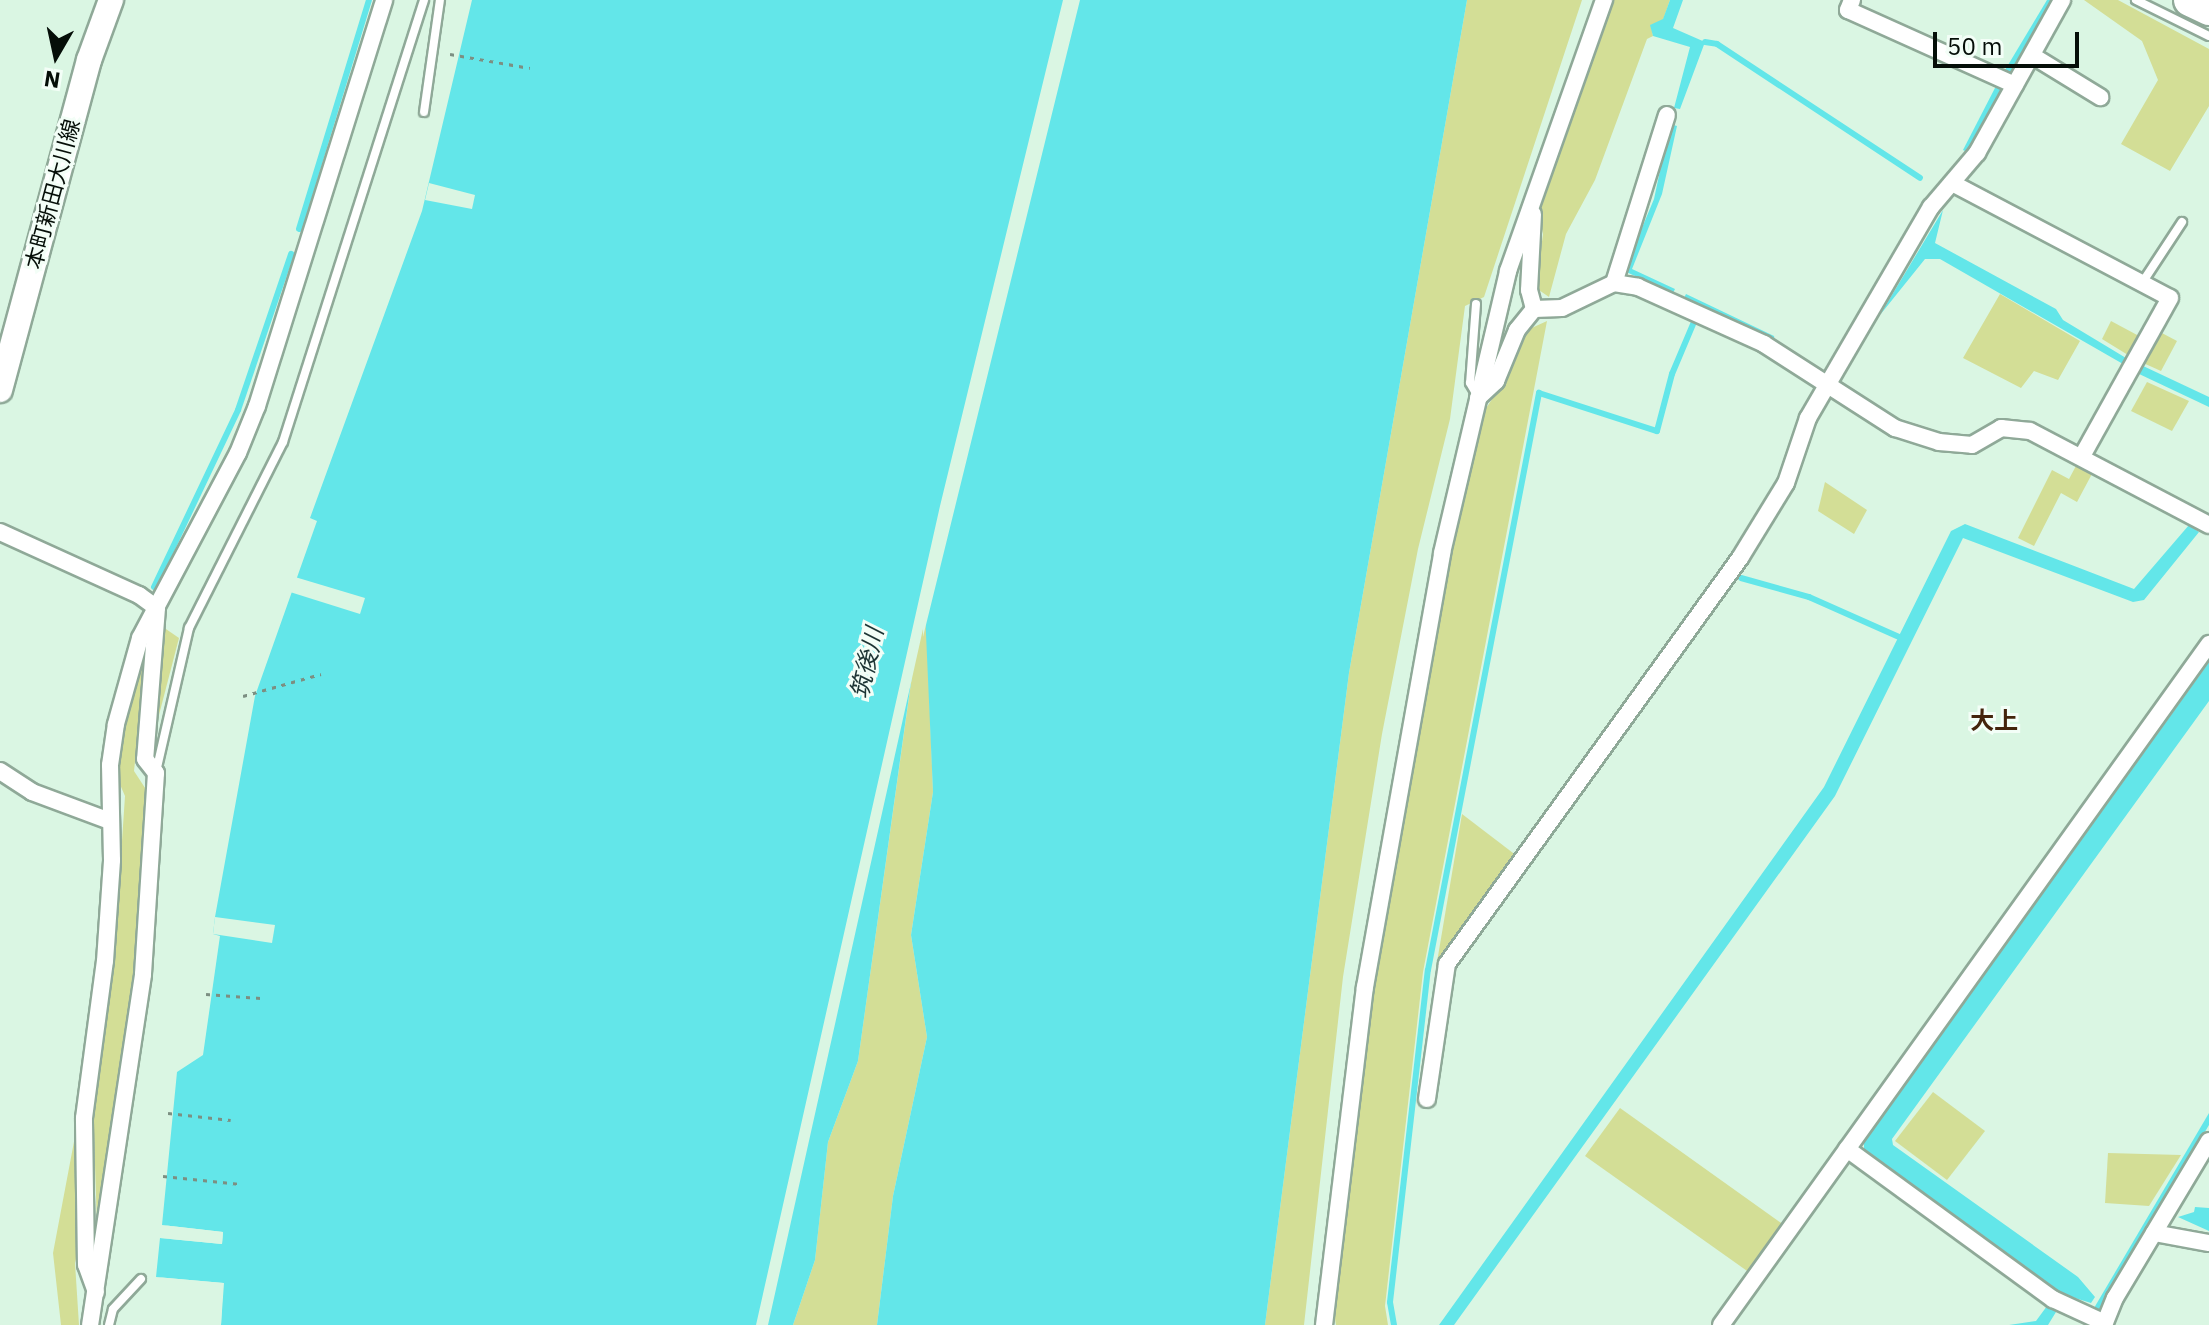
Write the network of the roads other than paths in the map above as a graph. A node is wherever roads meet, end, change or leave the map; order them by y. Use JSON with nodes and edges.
{"nodes":[{"id":1,"x":111,"y":0,"type":"edge"},
{"id":2,"x":384,"y":0,"type":"edge"},
{"id":3,"x":424,"y":0,"type":"edge"},
{"id":4,"x":440,"y":0,"type":"edge"},
{"id":5,"x":1604,"y":0,"type":"edge"},
{"id":6,"x":1852,"y":0,"type":"edge"},
{"id":7,"x":2062,"y":0,"type":"edge"},
{"id":8,"x":2136,"y":0,"type":"edge"},
{"id":9,"x":2190,"y":0,"type":"edge"},
{"id":10,"x":2209,"y":9,"type":"edge"},
{"id":11,"x":2209,"y":36,"type":"edge"},
{"id":12,"x":2033,"y":56,"type":"junction"},
{"id":13,"x":2015,"y":85,"type":"junction"},
{"id":14,"x":2100,"y":97,"type":"dead end"},
{"id":15,"x":424,"y":112,"type":"dead end"},
{"id":16,"x":1667,"y":115,"type":"dead end"},
{"id":17,"x":1952,"y":183,"type":"junction"},
{"id":18,"x":1533,"y":209,"type":"junction"},
{"id":19,"x":2182,"y":222,"type":"dead end"},
{"id":20,"x":1614,"y":283,"type":"junction"},
{"id":21,"x":2142,"y":283,"type":"junction"},
{"id":22,"x":1476,"y":304,"type":"dead end"},
{"id":23,"x":1534,"y":309,"type":"junction"},
{"id":24,"x":1828,"y":387,"type":"junction"},
{"id":25,"x":0,"y":390,"type":"edge"},
{"id":26,"x":1478,"y":398,"type":"junction"},
{"id":27,"x":2082,"y":456,"type":"junction"},
{"id":28,"x":2209,"y":525,"type":"edge"},
{"id":29,"x":0,"y":532,"type":"edge"},
{"id":30,"x":157,"y":608,"type":"junction"},
{"id":31,"x":2209,"y":644,"type":"edge"},
{"id":32,"x":0,"y":771,"type":"edge"},
{"id":33,"x":156,"y":773,"type":"junction"},
{"id":34,"x":110,"y":821,"type":"junction"},
{"id":35,"x":1427,"y":1099,"type":"dead end"},
{"id":36,"x":2209,"y":1141,"type":"edge"},
{"id":37,"x":1847,"y":1149,"type":"junction"},
{"id":38,"x":2154,"y":1233,"type":"junction"},
{"id":39,"x":2209,"y":1243,"type":"edge"},
{"id":40,"x":141,"y":1279,"type":"dead end"},
{"id":41,"x":96,"y":1292,"type":"junction"},
{"id":42,"x":2098,"y":1320,"type":"edge"},
{"id":43,"x":90,"y":1325,"type":"edge"},
{"id":44,"x":109,"y":1325,"type":"edge"},
{"id":45,"x":1324,"y":1325,"type":"edge"},
{"id":46,"x":1721,"y":1325,"type":"edge"}],
"edges":[{"from":1,"to":25,"type":"main road","name":"本町新田大川線"},
{"from":2,"to":30,"type":"street"},
{"from":3,"to":33,"type":"lane"},
{"from":4,"to":15,"type":"lane"},
{"from":5,"to":18,"type":"street"},
{"from":6,"to":13,"type":"street"},
{"from":7,"to":12,"type":"street"},
{"from":8,"to":11,"type":"lane"},
{"from":9,"to":10,"type":"highway"},
{"from":12,"to":13,"type":"street"},
{"from":12,"to":14,"type":"street"},
{"from":13,"to":17,"type":"street"},
{"from":16,"to":20,"type":"street"},
{"from":17,"to":21,"type":"street"},
{"from":17,"to":24,"type":"street"},
{"from":18,"to":23,"type":"street"},
{"from":18,"to":26,"type":"street"},
{"from":19,"to":21,"type":"lane"},
{"from":20,"to":23,"type":"street"},
{"from":20,"to":24,"type":"street"},
{"from":21,"to":27,"type":"street"},
{"from":22,"to":26,"type":"lane"},
{"from":23,"to":26,"type":"street"},
{"from":24,"to":27,"type":"street"},
{"from":24,"to":35,"type":"street"},
{"from":26,"to":45,"type":"street"},
{"from":27,"to":28,"type":"street"},
{"from":29,"to":30,"type":"street"},
{"from":30,"to":33,"type":"street"},
{"from":30,"to":34,"type":"street"},
{"from":31,"to":37,"type":"street"},
{"from":32,"to":34,"type":"street"},
{"from":33,"to":41,"type":"street"},
{"from":34,"to":41,"type":"street"},
{"from":36,"to":38,"type":"street"},
{"from":37,"to":42,"type":"street"},
{"from":37,"to":46,"type":"street"},
{"from":38,"to":39,"type":"street"},
{"from":38,"to":42,"type":"street"},
{"from":40,"to":44,"type":"lane"},
{"from":41,"to":43,"type":"street"}]}
